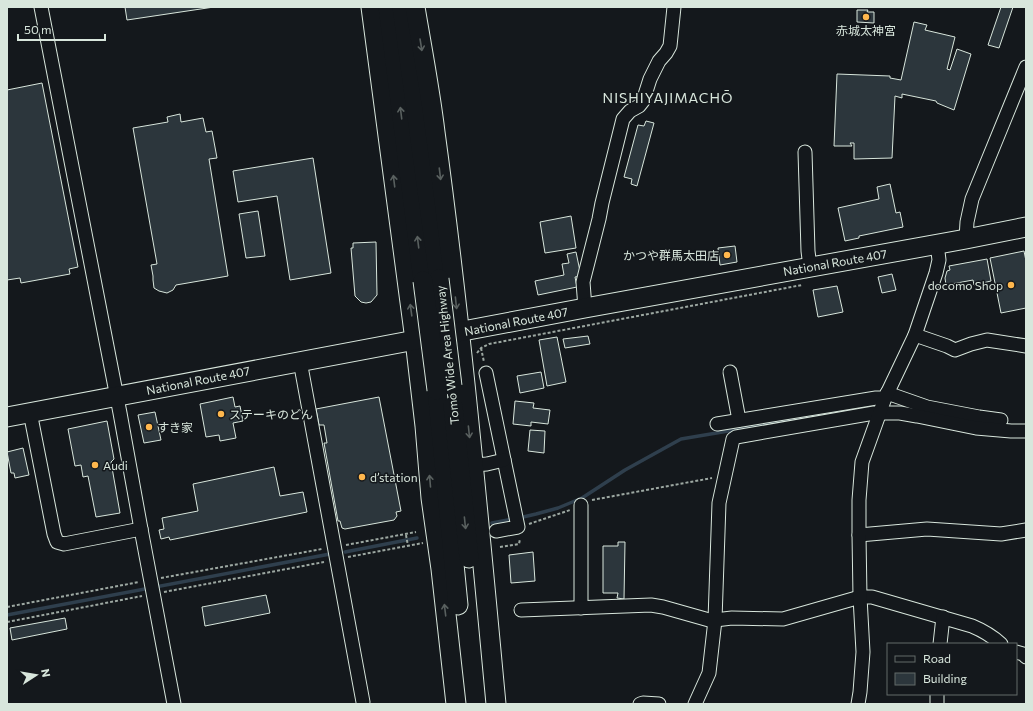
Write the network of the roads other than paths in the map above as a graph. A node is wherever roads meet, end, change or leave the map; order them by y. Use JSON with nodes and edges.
{"nodes":[{"id":1,"x":41,"y":7,"type":"edge"},
{"id":2,"x":371,"y":7,"type":"edge"},
{"id":3,"x":388,"y":7,"type":"edge"},
{"id":4,"x":402,"y":7,"type":"edge"},
{"id":5,"x":415,"y":7,"type":"edge"},
{"id":6,"x":674,"y":7,"type":"edge"},
{"id":7,"x":1026,"y":67,"type":"edge"},
{"id":8,"x":805,"y":152,"type":"dead end"},
{"id":9,"x":1026,"y":227,"type":"edge"},
{"id":10,"x":966,"y":239,"type":"junction"},
{"id":11,"x":938,"y":244,"type":"junction"},
{"id":12,"x":808,"y":276,"type":"junction"},
{"id":13,"x":431,"y":280,"type":"junction"},
{"id":14,"x":585,"y":308,"type":"junction"},
{"id":15,"x":459,"y":331,"type":"junction"},
{"id":16,"x":915,"y":335,"type":"junction"},
{"id":17,"x":415,"y":340,"type":"junction"},
{"id":18,"x":1026,"y":346,"type":"edge"},
{"id":19,"x":300,"y":361,"type":"junction"},
{"id":20,"x":730,"y":372,"type":"dead end"},
{"id":21,"x":486,"y":373,"type":"dead end"},
{"id":22,"x":444,"y":388,"type":"junction"},
{"id":23,"x":117,"y":396,"type":"junction"},
{"id":24,"x":886,"y":396,"type":"junction"},
{"id":25,"x":30,"y":412,"type":"junction"},
{"id":26,"x":880,"y":413,"type":"junction"},
{"id":27,"x":7,"y":417,"type":"edge"},
{"id":28,"x":739,"y":420,"type":"junction"},
{"id":29,"x":1001,"y":420,"type":"dead end"},
{"id":30,"x":717,"y":424,"type":"dead end"},
{"id":31,"x":1026,"y":431,"type":"edge"},
{"id":32,"x":504,"y":460,"type":"junction"},
{"id":33,"x":473,"y":464,"type":"junction"},
{"id":34,"x":581,"y":505,"type":"dead end"},
{"id":35,"x":141,"y":529,"type":"junction"},
{"id":36,"x":1026,"y":530,"type":"edge"},
{"id":37,"x":496,"y":531,"type":"dead end"},
{"id":38,"x":859,"y":535,"type":"junction"},
{"id":39,"x":860,"y":596,"type":"junction"},
{"id":40,"x":581,"y":608,"type":"junction"},
{"id":41,"x":521,"y":610,"type":"dead end"},
{"id":42,"x":943,"y":617,"type":"junction"},
{"id":43,"x":715,"y":620,"type":"junction"},
{"id":44,"x":940,"y":643,"type":"edge"},
{"id":45,"x":1000,"y":643,"type":"edge"},
{"id":46,"x":363,"y":702,"type":"dead end"},
{"id":47,"x":174,"y":704,"type":"edge"},
{"id":48,"x":456,"y":704,"type":"edge"},
{"id":49,"x":468,"y":704,"type":"edge"},
{"id":50,"x":483,"y":704,"type":"edge"},
{"id":51,"x":496,"y":704,"type":"edge"},
{"id":52,"x":640,"y":704,"type":"edge"},
{"id":53,"x":658,"y":704,"type":"edge"},
{"id":54,"x":695,"y":704,"type":"edge"},
{"id":55,"x":858,"y":704,"type":"edge"}],
"edges":[{"from":1,"to":23,"type":"street"},
{"from":17,"to":2,"type":"highway","one_way":true},
{"from":13,"to":3,"type":"highway","name":"Tomo Wide Area Highway","one_way":true},
{"from":4,"to":13,"type":"highway","name":"Tomo Wide Area Highway"},
{"from":5,"to":15,"type":"highway","one_way":true},
{"from":6,"to":14,"type":"street"},
{"from":7,"to":10,"type":"street"},
{"from":8,"to":12,"type":"street"},
{"from":9,"to":10,"type":"highway","name":"National Route 407"},
{"from":10,"to":11,"type":"highway","name":"National Route 407"},
{"from":11,"to":12,"type":"highway","name":"National Route 407"},
{"from":11,"to":16,"type":"street"},
{"from":12,"to":14,"type":"highway","name":"National Route 407"},
{"from":13,"to":22,"type":"highway","name":"Tomo Wide Area Highway","bridge":true},
{"from":14,"to":15,"type":"highway","name":"National Route 407"},
{"from":15,"to":17,"type":"highway","name":"National Route 407"},
{"from":15,"to":33,"type":"highway","one_way":true},
{"from":16,"to":18,"type":"street"},
{"from":16,"to":24,"type":"street"},
{"from":17,"to":19,"type":"highway","name":"National Route 407"},
{"from":48,"to":17,"type":"highway","one_way":true},
{"from":19,"to":23,"type":"highway","name":"National Route 407"},
{"from":19,"to":46,"type":"street"},
{"from":20,"to":28,"type":"street"},
{"from":21,"to":32,"type":"street"},
{"from":22,"to":49,"type":"highway","name":"Tomo Wide Area Highway"},
{"from":22,"to":50,"type":"highway","name":"Tomo Wide Area Highway","one_way":true},
{"from":23,"to":25,"type":"highway","name":"National Route 407"},
{"from":23,"to":35,"type":"street"},
{"from":24,"to":26,"type":"street"},
{"from":24,"to":28,"type":"street"},
{"from":24,"to":29,"type":"street"},
{"from":25,"to":27,"type":"highway","name":"National Route 407"},
{"from":25,"to":35,"type":"street"},
{"from":26,"to":31,"type":"street"},
{"from":26,"to":38,"type":"street"},
{"from":26,"to":43,"type":"street"},
{"from":28,"to":30,"type":"street"},
{"from":32,"to":33,"type":"street"},
{"from":32,"to":37,"type":"street"},
{"from":33,"to":51,"type":"highway"},
{"from":34,"to":40,"type":"street"},
{"from":35,"to":47,"type":"street"},
{"from":36,"to":38,"type":"street"},
{"from":38,"to":39,"type":"street"},
{"from":39,"to":42,"type":"street"},
{"from":39,"to":43,"type":"street"},
{"from":39,"to":55,"type":"street"},
{"from":40,"to":41,"type":"street"},
{"from":40,"to":43,"type":"street"},
{"from":42,"to":44,"type":"street"},
{"from":42,"to":45,"type":"street"},
{"from":43,"to":54,"type":"street"},
{"from":52,"to":53,"type":"street"}]}
